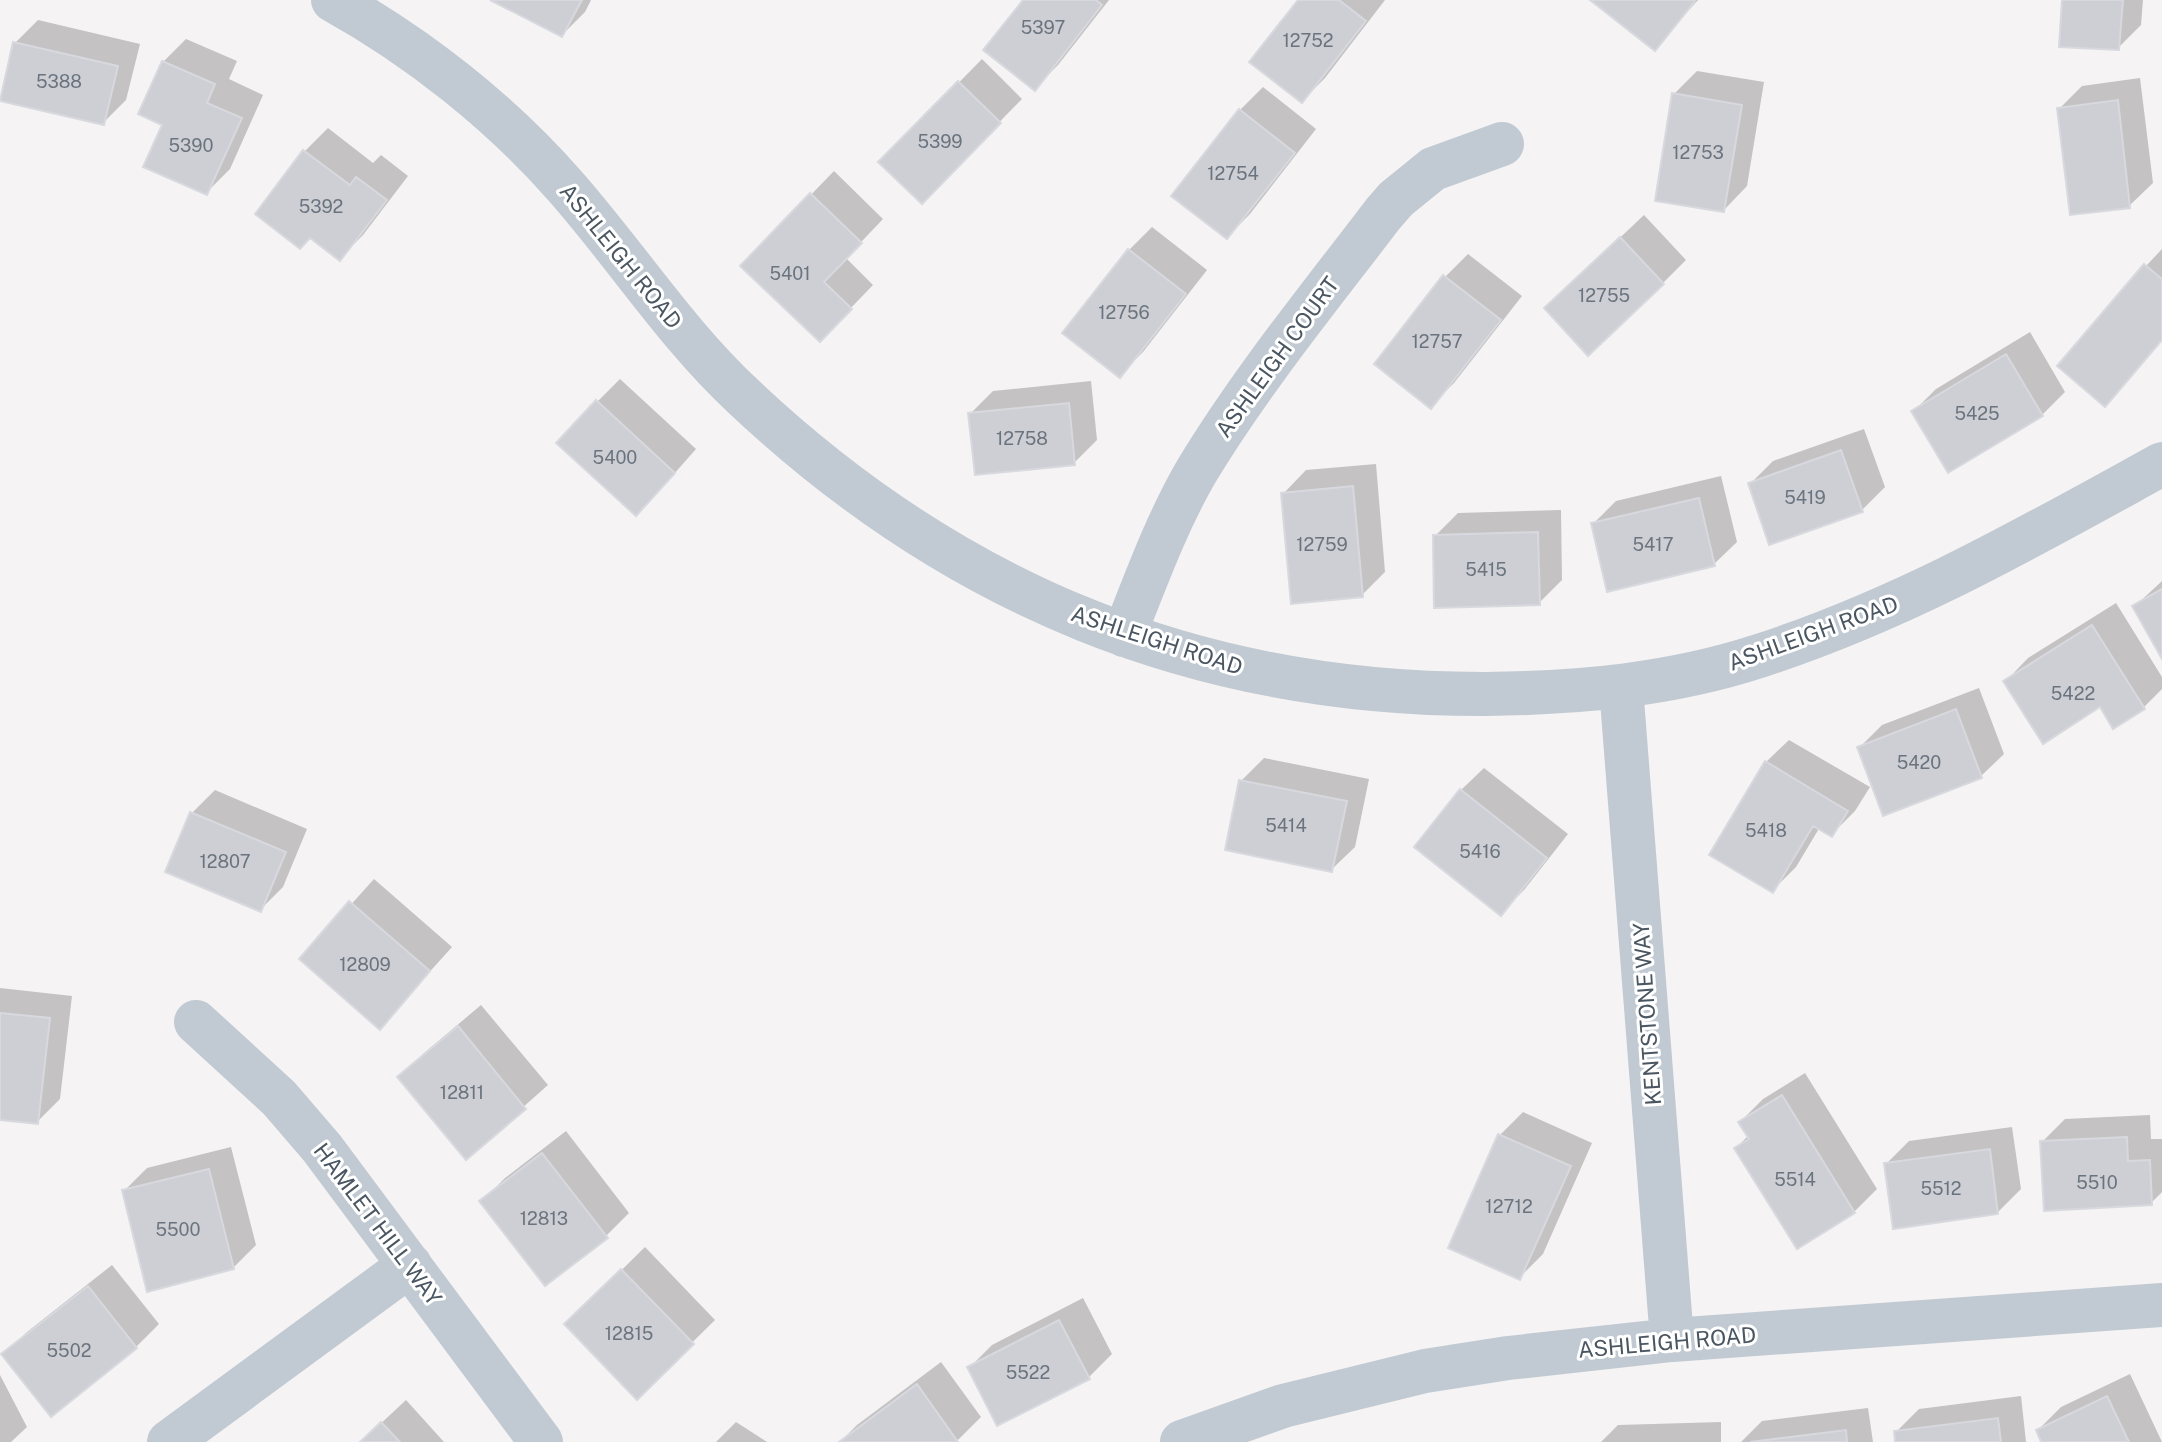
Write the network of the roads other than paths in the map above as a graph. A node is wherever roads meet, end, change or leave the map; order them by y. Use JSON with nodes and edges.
{"nodes":[{"id":1,"x":336,"y":1,"type":"edge"},
{"id":2,"x":1502,"y":144,"type":"dead end"},
{"id":3,"x":2162,"y":464,"type":"edge"},
{"id":4,"x":1124,"y":635,"type":"junction"},
{"id":5,"x":1621,"y":687,"type":"junction"},
{"id":6,"x":196,"y":1022,"type":"dead end"},
{"id":7,"x":410,"y":1265,"type":"junction"},
{"id":8,"x":2162,"y":1305,"type":"edge"},
{"id":9,"x":1672,"y":1340,"type":"junction"},
{"id":10,"x":169,"y":1442,"type":"edge"},
{"id":11,"x":541,"y":1442,"type":"edge"},
{"id":12,"x":1182,"y":1442,"type":"edge"}],
"edges":[{"from":1,"to":4,"type":"street","name":"ASHLEIGH ROAD"},
{"from":2,"to":4,"type":"street","name":"ASHLEIGH COURT"},
{"from":3,"to":5,"type":"street","name":"ASHLEIGH ROAD"},
{"from":4,"to":5,"type":"street","name":"ASHLEIGH ROAD"},
{"from":5,"to":9,"type":"street","name":"KENTSTONE WAY"},
{"from":6,"to":7,"type":"street","name":"HAMLET HILL WAY"},
{"from":7,"to":10,"type":"street"},
{"from":7,"to":11,"type":"street","name":"HAMLET HILL WAY"},
{"from":8,"to":9,"type":"street","name":"ASHLEIGH ROAD"},
{"from":9,"to":12,"type":"street","name":"ASHLEIGH ROAD"}]}
